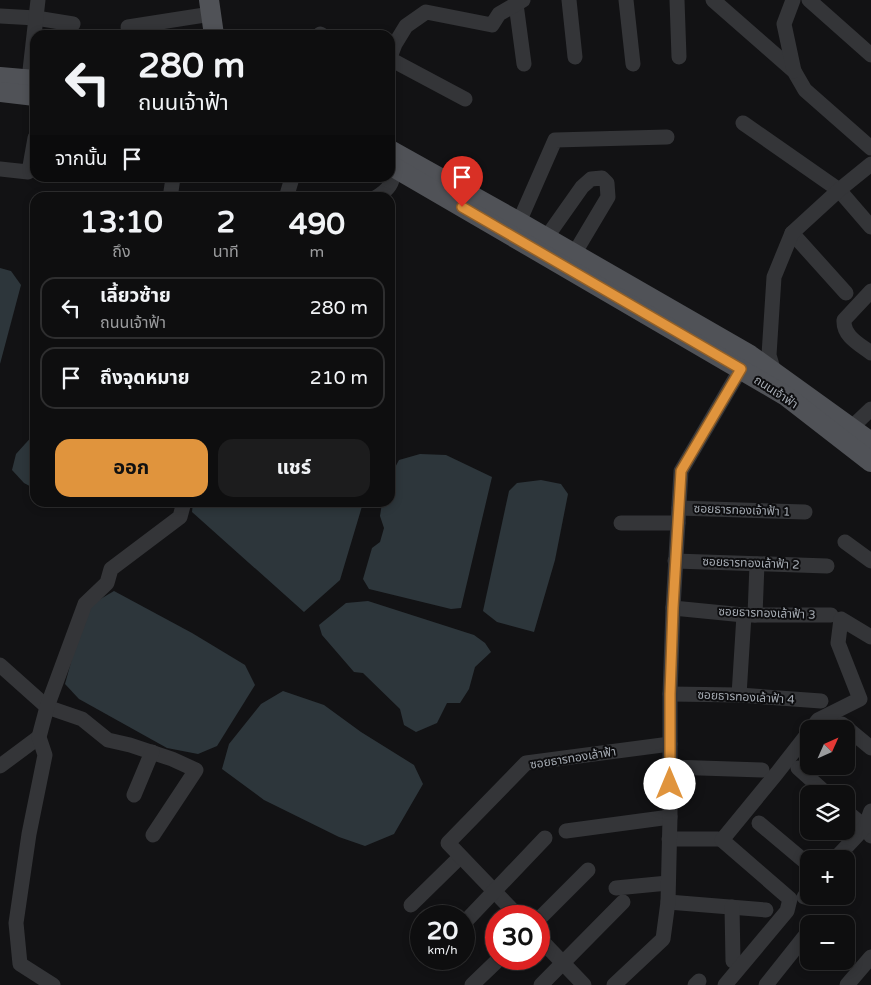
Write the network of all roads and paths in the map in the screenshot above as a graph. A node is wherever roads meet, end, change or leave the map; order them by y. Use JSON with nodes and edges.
{"nodes":[{"id":1,"x":38,"y":0,"type":"edge"},
{"id":2,"x":569,"y":0,"type":"edge"},
{"id":3,"x":626,"y":0,"type":"edge"},
{"id":4,"x":677,"y":0,"type":"edge"},
{"id":5,"x":713,"y":0,"type":"edge"},
{"id":6,"x":793,"y":0,"type":"edge"},
{"id":7,"x":809,"y":0,"type":"edge"},
{"id":8,"x":519,"y":2,"type":"edge"},
{"id":9,"x":210,"y":7,"type":"edge"},
{"id":10,"x":0,"y":16,"type":"edge"},
{"id":11,"x":36,"y":18,"type":"junction"},
{"id":12,"x":73,"y":24,"type":"dead end"},
{"id":13,"x":128,"y":27,"type":"dead end"},
{"id":14,"x":35,"y":30,"type":"edge"},
{"id":15,"x":213,"y":30,"type":"edge"},
{"id":16,"x":395,"y":44,"type":"edge"},
{"id":17,"x":871,"y":55,"type":"edge"},
{"id":18,"x":575,"y":57,"type":"dead end"},
{"id":19,"x":678,"y":57,"type":"dead end"},
{"id":20,"x":395,"y":61,"type":"edge"},
{"id":21,"x":524,"y":64,"type":"dead end"},
{"id":22,"x":633,"y":64,"type":"dead end"},
{"id":23,"x":794,"y":71,"type":"junction"},
{"id":24,"x":0,"y":77,"type":"edge"},
{"id":25,"x":30,"y":84,"type":"edge"},
{"id":26,"x":30,"y":86,"type":"edge"},
{"id":27,"x":0,"y":92,"type":"edge"},
{"id":28,"x":465,"y":99,"type":"dead end"},
{"id":29,"x":743,"y":123,"type":"dead end"},
{"id":30,"x":667,"y":137,"type":"dead end"},
{"id":31,"x":871,"y":148,"type":"edge"},
{"id":32,"x":395,"y":162,"type":"edge"},
{"id":33,"x":395,"y":163,"type":"edge"},
{"id":34,"x":871,"y":164,"type":"edge"},
{"id":35,"x":30,"y":166,"type":"edge"},
{"id":36,"x":0,"y":170,"type":"edge"},
{"id":37,"x":392,"y":182,"type":"edge"},
{"id":38,"x":839,"y":190,"type":"junction"},
{"id":39,"x":384,"y":192,"type":"edge"},
{"id":40,"x":519,"y":222,"type":"junction"},
{"id":41,"x":871,"y":227,"type":"edge"},
{"id":42,"x":792,"y":233,"type":"junction"},
{"id":43,"x":546,"y":238,"type":"junction"},
{"id":44,"x":574,"y":254,"type":"junction"},
{"id":45,"x":871,"y":291,"type":"edge"},
{"id":46,"x":846,"y":293,"type":"dead end"},
{"id":47,"x":871,"y":352,"type":"edge"},
{"id":48,"x":745,"y":362,"type":"junction"},
{"id":49,"x":774,"y":372,"type":"junction"},
{"id":50,"x":871,"y":409,"type":"edge"},
{"id":51,"x":852,"y":427,"type":"junction"},
{"id":52,"x":871,"y":442,"type":"edge"},
{"id":53,"x":871,"y":462,"type":"edge"},
{"id":54,"x":183,"y":507,"type":"edge"},
{"id":55,"x":805,"y":512,"type":"dead end"},
{"id":56,"x":678,"y":516,"type":"junction"},
{"id":57,"x":621,"y":523,"type":"dead end"},
{"id":58,"x":845,"y":542,"type":"dead end"},
{"id":59,"x":675,"y":561,"type":"junction"},
{"id":60,"x":871,"y":561,"type":"edge"},
{"id":61,"x":757,"y":564,"type":"junction"},
{"id":62,"x":827,"y":566,"type":"dead end"},
{"id":63,"x":673,"y":608,"type":"junction"},
{"id":64,"x":749,"y":615,"type":"junction"},
{"id":65,"x":831,"y":615,"type":"dead end"},
{"id":66,"x":871,"y":637,"type":"edge"},
{"id":67,"x":0,"y":665,"type":"edge"},
{"id":68,"x":670,"y":694,"type":"junction"},
{"id":69,"x":738,"y":695,"type":"junction"},
{"id":70,"x":820,"y":702,"type":"dead end"},
{"id":71,"x":47,"y":707,"type":"junction"},
{"id":72,"x":818,"y":720,"type":"edge"},
{"id":73,"x":855,"y":735,"type":"edge"},
{"id":74,"x":39,"y":737,"type":"junction"},
{"id":75,"x":670,"y":744,"type":"junction"},
{"id":76,"x":800,"y":744,"type":"edge"},
{"id":77,"x":871,"y":748,"type":"edge"},
{"id":78,"x":152,"y":752,"type":"junction"},
{"id":79,"x":0,"y":766,"type":"edge"},
{"id":80,"x":670,"y":767,"type":"junction"},
{"id":81,"x":798,"y":768,"type":"dead end"},
{"id":82,"x":762,"y":770,"type":"dead end"},
{"id":83,"x":817,"y":785,"type":"edge"},
{"id":84,"x":134,"y":795,"type":"dead end"},
{"id":85,"x":871,"y":810,"type":"edge"},
{"id":86,"x":670,"y":817,"type":"junction"},
{"id":87,"x":855,"y":820,"type":"edge"},
{"id":88,"x":759,"y":823,"type":"dead end"},
{"id":89,"x":566,"y":831,"type":"dead end"},
{"id":90,"x":868,"y":832,"type":"edge"},
{"id":91,"x":153,"y":835,"type":"dead end"},
{"id":92,"x":545,"y":838,"type":"dead end"},
{"id":93,"x":670,"y":838,"type":"junction"},
{"id":94,"x":718,"y":840,"type":"dead end"},
{"id":95,"x":846,"y":850,"type":"edge"},
{"id":96,"x":460,"y":857,"type":"junction"},
{"id":97,"x":800,"y":857,"type":"edge"},
{"id":98,"x":588,"y":870,"type":"dead end"},
{"id":99,"x":668,"y":883,"type":"junction"},
{"id":100,"x":616,"y":888,"type":"dead end"},
{"id":101,"x":494,"y":891,"type":"junction"},
{"id":102,"x":622,"y":902,"type":"dead end"},
{"id":103,"x":668,"y":902,"type":"junction"},
{"id":104,"x":411,"y":905,"type":"dead end"},
{"id":105,"x":507,"y":905,"type":"edge"},
{"id":106,"x":732,"y":907,"type":"junction"},
{"id":107,"x":550,"y":908,"type":"edge"},
{"id":108,"x":766,"y":910,"type":"dead end"},
{"id":109,"x":475,"y":911,"type":"edge"},
{"id":110,"x":800,"y":942,"type":"edge"},
{"id":111,"x":550,"y":949,"type":"edge"},
{"id":112,"x":871,"y":957,"type":"edge"},
{"id":113,"x":733,"y":961,"type":"dead end"},
{"id":114,"x":563,"y":963,"type":"junction"},
{"id":115,"x":488,"y":970,"type":"edge"},
{"id":116,"x":54,"y":985,"type":"edge"},
{"id":117,"x":472,"y":985,"type":"edge"},
{"id":118,"x":541,"y":985,"type":"edge"},
{"id":119,"x":584,"y":985,"type":"edge"},
{"id":120,"x":614,"y":985,"type":"edge"},
{"id":121,"x":725,"y":985,"type":"edge"},
{"id":122,"x":766,"y":985,"type":"edge"},
{"id":123,"x":848,"y":985,"type":"edge"}],
"edges":[{"from":1,"to":11,"type":"street"},
{"from":2,"to":18,"type":"street"},
{"from":3,"to":22,"type":"street"},
{"from":4,"to":19,"type":"street"},
{"from":5,"to":23,"type":"street"},
{"from":6,"to":23,"type":"street"},
{"from":7,"to":17,"type":"street"},
{"from":8,"to":16,"type":"street"},
{"from":8,"to":21,"type":"street"},
{"from":9,"to":13,"type":"street"},
{"from":9,"to":15,"type":"main road"},
{"from":10,"to":11,"type":"street"},
{"from":11,"to":12,"type":"street"},
{"from":11,"to":14,"type":"street"},
{"from":20,"to":28,"type":"street"},
{"from":23,"to":31,"type":"street"},
{"from":24,"to":25,"type":"main road"},
{"from":26,"to":27,"type":"main road"},
{"from":29,"to":38,"type":"street"},
{"from":30,"to":40,"type":"street"},
{"from":32,"to":40,"type":"main road","name":"ถนนเจ้าฟ้า"},
{"from":33,"to":48,"type":"main road","name":"ถนนเจ้าฟ้า"},
{"from":34,"to":38,"type":"street"},
{"from":35,"to":36,"type":"street"},
{"from":37,"to":39,"type":"street"},
{"from":38,"to":41,"type":"street"},
{"from":38,"to":42,"type":"street"},
{"from":40,"to":43,"type":"main road","name":"ถนนเจ้าฟ้า"},
{"from":42,"to":46,"type":"street"},
{"from":42,"to":49,"type":"street"},
{"from":43,"to":44,"type":"main road","name":"ถนนเจ้าฟ้า"},
{"from":43,"to":44,"type":"street"},
{"from":44,"to":48,"type":"main road","name":"ถนนเจ้าฟ้า"},
{"from":45,"to":47,"type":"street"},
{"from":48,"to":49,"type":"main road","name":"ถนนเจ้าฟ้า"},
{"from":48,"to":53,"type":"main road","name":"ถนนเจ้าฟ้า"},
{"from":48,"to":56,"type":"street"},
{"from":49,"to":51,"type":"main road","name":"ถนนเจ้าฟ้า"},
{"from":50,"to":51,"type":"street"},
{"from":51,"to":52,"type":"main road","name":"ถนนเจ้าฟ้า"},
{"from":54,"to":71,"type":"street"},
{"from":55,"to":56,"type":"street","name":"ซอยธารทองเจ้าฟ้า 1"},
{"from":56,"to":57,"type":"street","name":"ซอยธารทองเจ้าฟ้า 1"},
{"from":56,"to":59,"type":"street"},
{"from":58,"to":60,"type":"street"},
{"from":59,"to":61,"type":"street","name":"ซอยธารทองเล้าฟ้า 2"},
{"from":59,"to":63,"type":"street"},
{"from":61,"to":62,"type":"street","name":"ซอยธารทองเล้าฟ้า 2"},
{"from":61,"to":64,"type":"street"},
{"from":63,"to":64,"type":"street","name":"ซอยธารทองเล้าฟ้า 3"},
{"from":63,"to":68,"type":"street"},
{"from":64,"to":65,"type":"street","name":"ซอยธารทองเล้าฟ้า 3"},
{"from":64,"to":69,"type":"street"},
{"from":66,"to":72,"type":"street"},
{"from":67,"to":71,"type":"street"},
{"from":68,"to":69,"type":"street","name":"ซอยธารทองเล้าฟ้า 4"},
{"from":68,"to":75,"type":"street"},
{"from":69,"to":70,"type":"street","name":"ซอยธารทองเล้าฟ้า 4"},
{"from":71,"to":74,"type":"street"},
{"from":71,"to":78,"type":"street"},
{"from":73,"to":77,"type":"street"},
{"from":74,"to":79,"type":"street"},
{"from":74,"to":116,"type":"street"},
{"from":75,"to":80,"type":"street"},
{"from":75,"to":96,"type":"street","name":"ซอยธารทองเล้าฟ้า"},
{"from":76,"to":121,"type":"street"},
{"from":78,"to":84,"type":"street"},
{"from":78,"to":91,"type":"street"},
{"from":80,"to":82,"type":"street"},
{"from":80,"to":86,"type":"street"},
{"from":81,"to":83,"type":"street"},
{"from":85,"to":90,"type":"street"},
{"from":86,"to":89,"type":"street"},
{"from":86,"to":93,"type":"street"},
{"from":87,"to":90,"type":"street"},
{"from":88,"to":97,"type":"street"},
{"from":90,"to":95,"type":"street"},
{"from":92,"to":101,"type":"street"},
{"from":93,"to":94,"type":"street"},
{"from":93,"to":99,"type":"street"},
{"from":96,"to":101,"type":"street"},
{"from":96,"to":104,"type":"street"},
{"from":98,"to":107,"type":"street"},
{"from":99,"to":100,"type":"street"},
{"from":99,"to":103,"type":"street"},
{"from":101,"to":105,"type":"street"},
{"from":101,"to":109,"type":"street"},
{"from":102,"to":114,"type":"street"},
{"from":103,"to":106,"type":"street"},
{"from":103,"to":120,"type":"street"},
{"from":106,"to":108,"type":"street"},
{"from":106,"to":113,"type":"street"},
{"from":110,"to":122,"type":"street"},
{"from":111,"to":114,"type":"street"},
{"from":112,"to":123,"type":"street"},
{"from":114,"to":118,"type":"street"},
{"from":114,"to":119,"type":"street"},
{"from":115,"to":117,"type":"street"}]}
